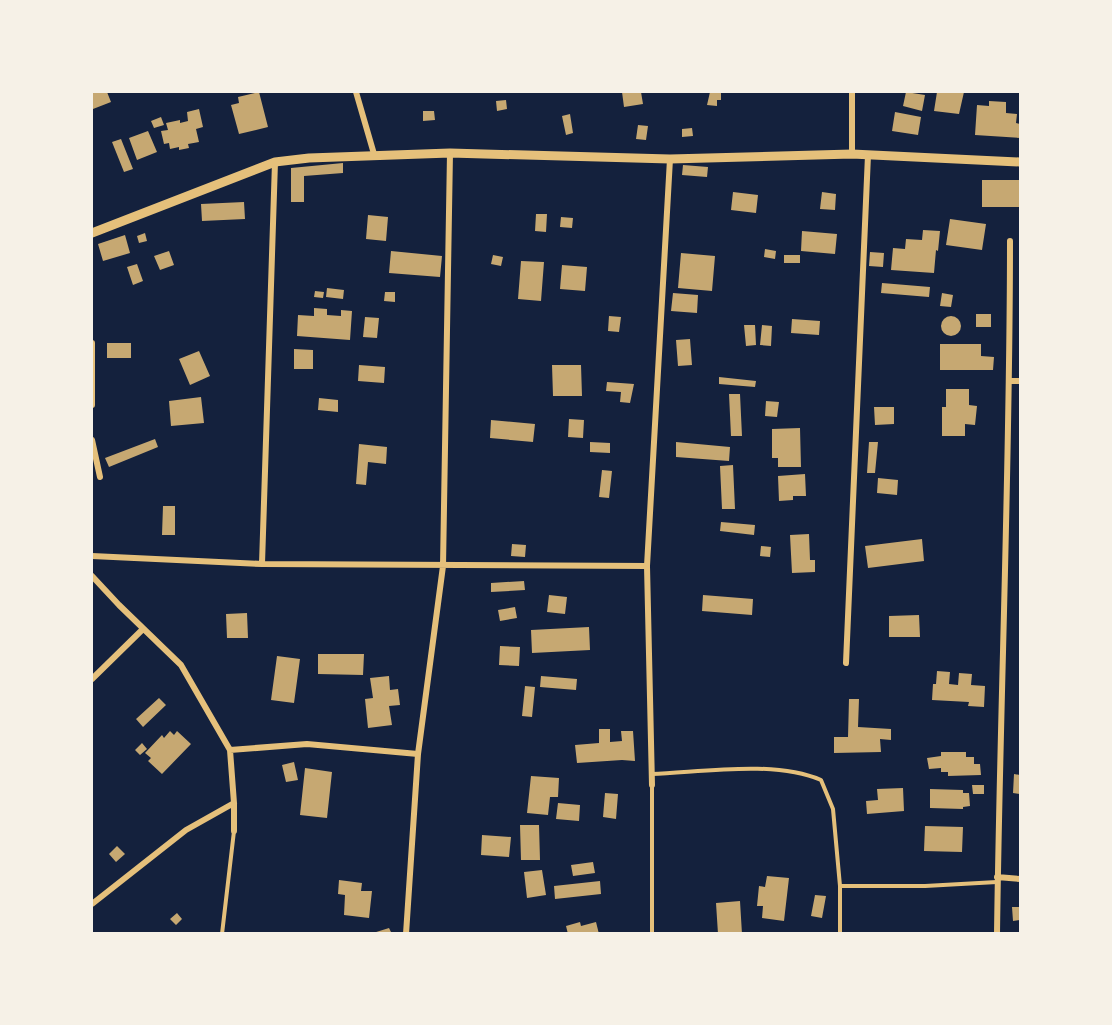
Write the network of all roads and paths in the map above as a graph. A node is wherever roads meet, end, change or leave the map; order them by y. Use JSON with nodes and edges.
{"nodes":[{"id":1,"x":356,"y":92,"type":"edge"},
{"id":2,"x":852,"y":92,"type":"edge"},
{"id":3,"x":450,"y":153,"type":"junction"},
{"id":4,"x":374,"y":154,"type":"junction"},
{"id":5,"x":852,"y":154,"type":"junction"},
{"id":6,"x":868,"y":156,"type":"junction"},
{"id":7,"x":670,"y":159,"type":"junction"},
{"id":8,"x":275,"y":162,"type":"junction"},
{"id":9,"x":1020,"y":162,"type":"edge"},
{"id":10,"x":92,"y":233,"type":"edge"},
{"id":11,"x":1010,"y":242,"type":"dead end"},
{"id":12,"x":92,"y":343,"type":"edge"},
{"id":13,"x":1010,"y":381,"type":"junction"},
{"id":14,"x":1020,"y":381,"type":"edge"},
{"id":15,"x":92,"y":405,"type":"edge"},
{"id":16,"x":92,"y":440,"type":"edge"},
{"id":17,"x":100,"y":477,"type":"dead end"},
{"id":18,"x":92,"y":556,"type":"edge"},
{"id":19,"x":262,"y":564,"type":"junction"},
{"id":20,"x":443,"y":566,"type":"junction"},
{"id":21,"x":647,"y":566,"type":"junction"},
{"id":22,"x":92,"y":576,"type":"edge"},
{"id":23,"x":143,"y":629,"type":"junction"},
{"id":24,"x":846,"y":663,"type":"dead end"},
{"id":25,"x":92,"y":679,"type":"edge"},
{"id":26,"x":230,"y":750,"type":"junction"},
{"id":27,"x":418,"y":754,"type":"junction"},
{"id":28,"x":651,"y":774,"type":"junction"},
{"id":29,"x":652,"y":785,"type":"joint"},
{"id":30,"x":234,"y":803,"type":"junction"},
{"id":31,"x":234,"y":831,"type":"joint"},
{"id":32,"x":1020,"y":879,"type":"edge"},
{"id":33,"x":997,"y":880,"type":"junction"},
{"id":34,"x":840,"y":886,"type":"junction"},
{"id":35,"x":92,"y":904,"type":"edge"},
{"id":36,"x":222,"y":933,"type":"edge"},
{"id":37,"x":406,"y":933,"type":"edge"},
{"id":38,"x":652,"y":933,"type":"edge"},
{"id":39,"x":840,"y":933,"type":"edge"},
{"id":40,"x":997,"y":933,"type":"edge"}],
"edges":[{"from":1,"to":4,"type":"street"},
{"from":2,"to":5,"type":"street"},
{"from":3,"to":4,"type":"street"},
{"from":3,"to":7,"type":"street"},
{"from":3,"to":20,"type":"street"},
{"from":4,"to":8,"type":"street"},
{"from":5,"to":6,"type":"street"},
{"from":5,"to":7,"type":"street"},
{"from":6,"to":9,"type":"street"},
{"from":6,"to":24,"type":"street"},
{"from":7,"to":21,"type":"street"},
{"from":8,"to":10,"type":"street"},
{"from":8,"to":19,"type":"street"},
{"from":11,"to":13,"type":"street"},
{"from":12,"to":15,"type":"street"},
{"from":13,"to":14,"type":"street"},
{"from":13,"to":33,"type":"street"},
{"from":16,"to":17,"type":"street"},
{"from":18,"to":19,"type":"street"},
{"from":19,"to":20,"type":"street"},
{"from":20,"to":21,"type":"street"},
{"from":20,"to":27,"type":"street"},
{"from":21,"to":28,"type":"street"},
{"from":22,"to":23,"type":"street"},
{"from":23,"to":25,"type":"street"},
{"from":23,"to":26,"type":"street"},
{"from":26,"to":27,"type":"street"},
{"from":26,"to":30,"type":"street"},
{"from":27,"to":37,"type":"street"},
{"from":28,"to":29,"type":"street"},
{"from":28,"to":34,"type":"lane"},
{"from":29,"to":38,"type":"lane"},
{"from":30,"to":31,"type":"street"},
{"from":30,"to":35,"type":"street"},
{"from":31,"to":36,"type":"lane"},
{"from":32,"to":33,"type":"street"},
{"from":33,"to":34,"type":"lane"},
{"from":33,"to":40,"type":"street"},
{"from":34,"to":39,"type":"lane"}]}
